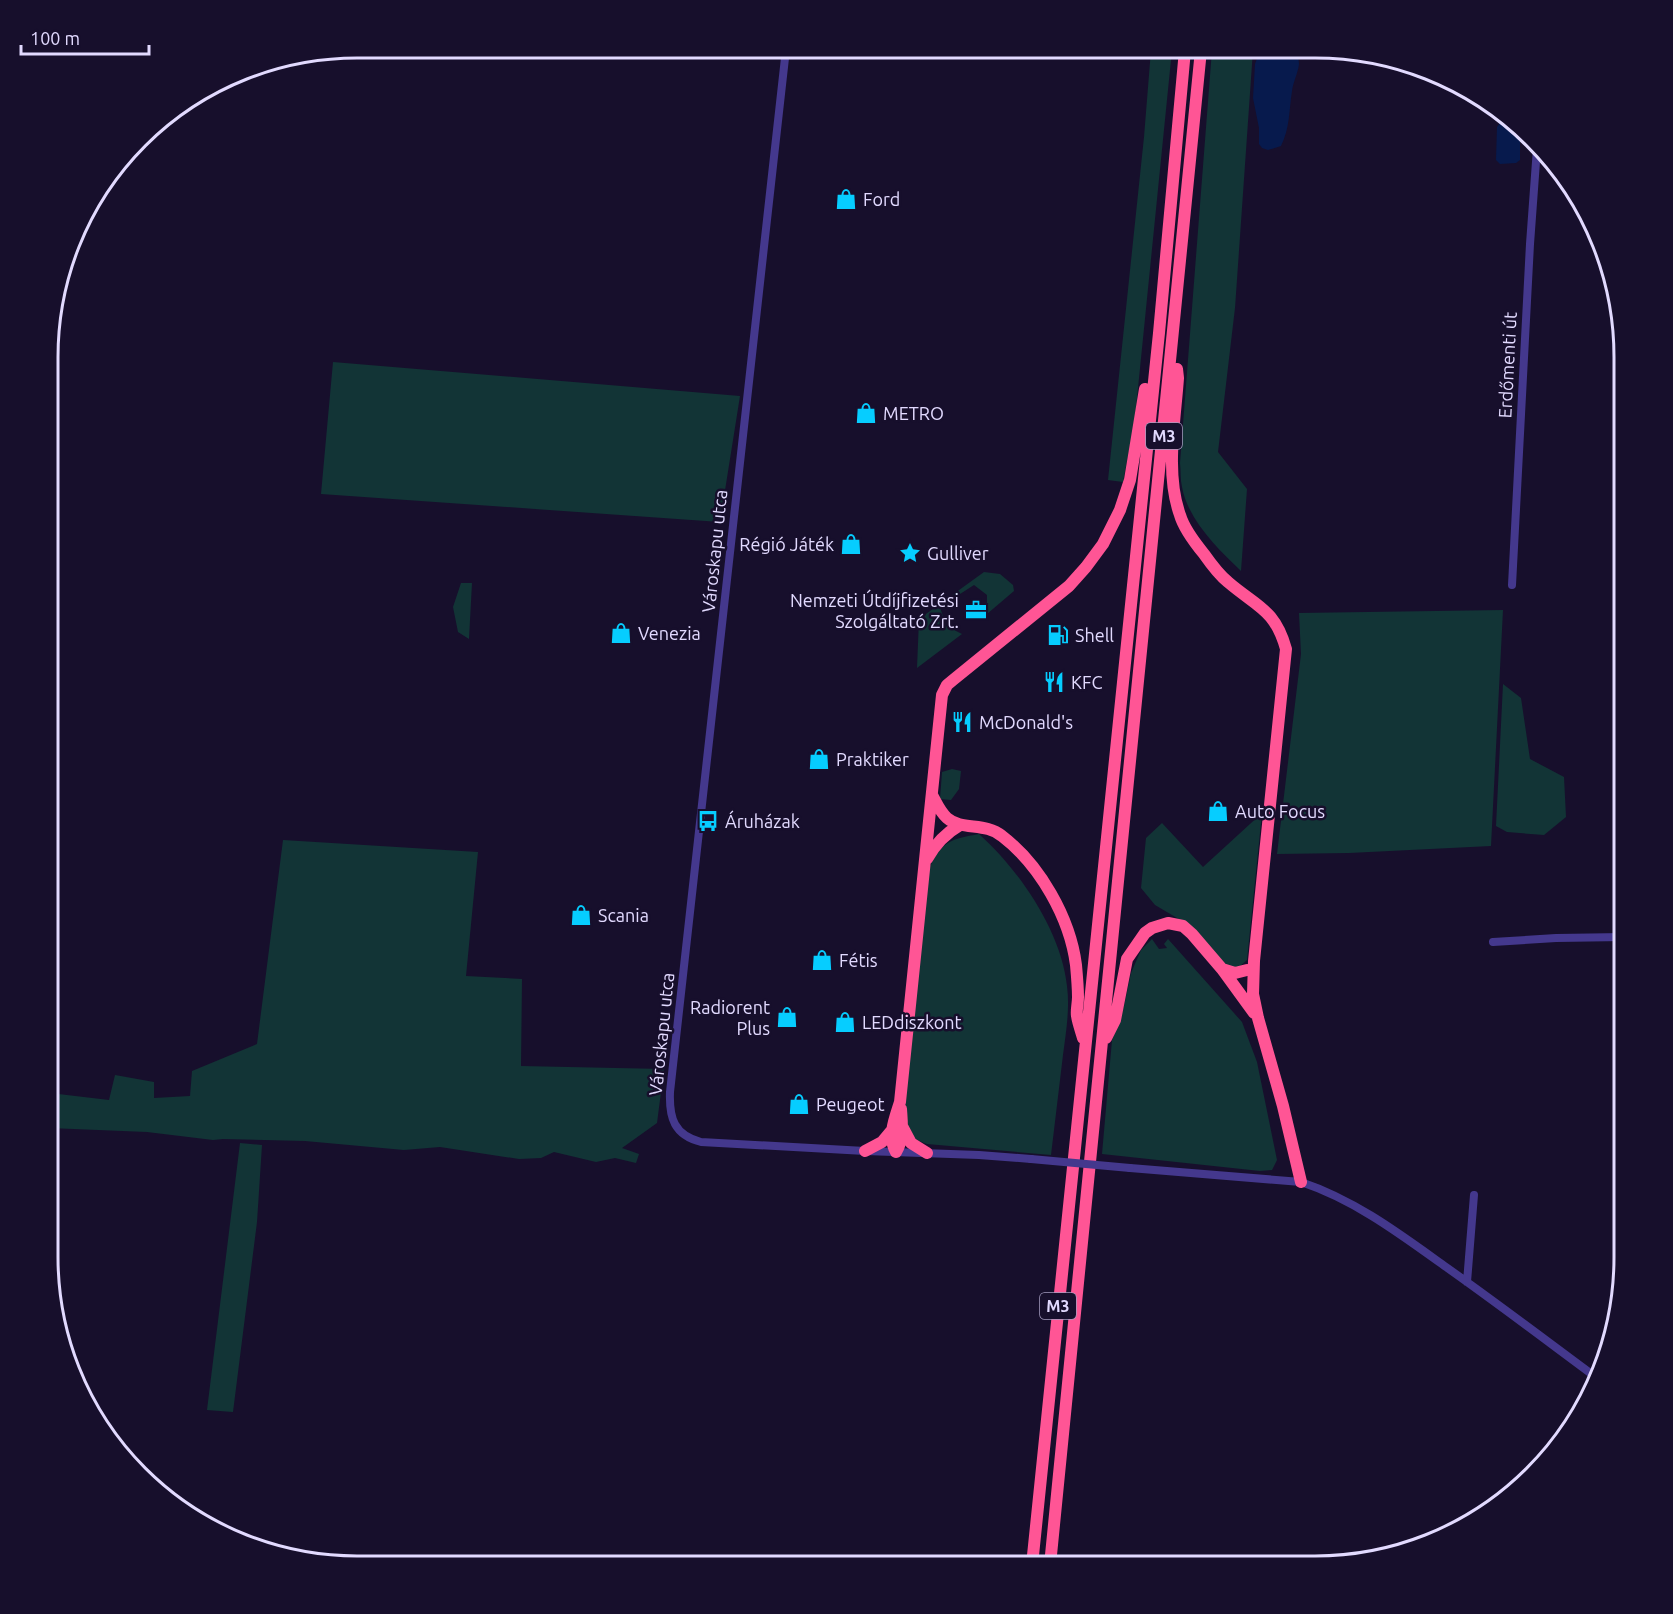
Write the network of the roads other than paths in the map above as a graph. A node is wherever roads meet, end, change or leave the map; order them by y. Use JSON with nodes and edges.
{"nodes":[{"id":1,"x":785,"y":58,"type":"edge"},
{"id":2,"x":1184,"y":58,"type":"edge"},
{"id":3,"x":1200,"y":58,"type":"edge"},
{"id":4,"x":1536,"y":156,"type":"edge"},
{"id":5,"x":1159,"y":333,"type":"junction"},
{"id":6,"x":1173,"y":346,"type":"junction"},
{"id":7,"x":1512,"y":585,"type":"dead end"},
{"id":8,"x":932,"y":795,"type":"junction"},
{"id":9,"x":929,"y":824,"type":"junction"},
{"id":10,"x":954,"y":825,"type":"junction"},
{"id":11,"x":924,"y":863,"type":"junction"},
{"id":12,"x":1614,"y":937,"type":"edge"},
{"id":13,"x":1493,"y":942,"type":"dead end"},
{"id":14,"x":1251,"y":966,"type":"junction"},
{"id":15,"x":1222,"y":969,"type":"junction"},
{"id":16,"x":1242,"y":996,"type":"junction"},
{"id":17,"x":1258,"y":1018,"type":"junction"},
{"id":18,"x":1085,"y":1047,"type":"junction"},
{"id":19,"x":1102,"y":1047,"type":"junction"},
{"id":20,"x":897,"y":1128,"type":"junction"},
{"id":21,"x":865,"y":1151,"type":"junction"},
{"id":22,"x":896,"y":1152,"type":"junction"},
{"id":23,"x":927,"y":1153,"type":"junction"},
{"id":24,"x":1301,"y":1182,"type":"junction"},
{"id":25,"x":1474,"y":1195,"type":"dead end"},
{"id":26,"x":1467,"y":1282,"type":"junction"},
{"id":27,"x":1591,"y":1373,"type":"edge"},
{"id":28,"x":1033,"y":1556,"type":"edge"},
{"id":29,"x":1051,"y":1556,"type":"edge"}],
"edges":[{"from":1,"to":21,"type":"street","name":"Városkapu utca"},
{"from":2,"to":5,"type":"highway","number":"M3"},
{"from":3,"to":6,"type":"highway","number":"M3"},
{"from":4,"to":7,"type":"street","name":"Erdőmenti út"},
{"from":5,"to":8,"type":"highway"},
{"from":5,"to":18,"type":"highway","number":"M3"},
{"from":6,"to":14,"type":"highway"},
{"from":6,"to":19,"type":"highway","number":"M3"},
{"from":8,"to":9,"type":"highway"},
{"from":8,"to":10,"type":"highway"},
{"from":9,"to":10,"type":"highway"},
{"from":9,"to":11,"type":"highway"},
{"from":10,"to":11,"type":"highway"},
{"from":10,"to":18,"type":"highway"},
{"from":11,"to":20,"type":"highway"},
{"from":12,"to":13,"type":"street"},
{"from":14,"to":15,"type":"highway"},
{"from":14,"to":16,"type":"highway"},
{"from":14,"to":17,"type":"highway"},
{"from":15,"to":16,"type":"highway"},
{"from":15,"to":19,"type":"highway"},
{"from":16,"to":17,"type":"highway"},
{"from":17,"to":24,"type":"highway"},
{"from":18,"to":28,"type":"highway","number":"M3"},
{"from":19,"to":29,"type":"highway","number":"M3"},
{"from":20,"to":21,"type":"highway"},
{"from":20,"to":22,"type":"highway"},
{"from":20,"to":23,"type":"highway"},
{"from":21,"to":22,"type":"street"},
{"from":22,"to":23,"type":"street"},
{"from":23,"to":24,"type":"street","bridge":true},
{"from":24,"to":26,"type":"street"},
{"from":25,"to":26,"type":"street"},
{"from":26,"to":27,"type":"street"}]}
